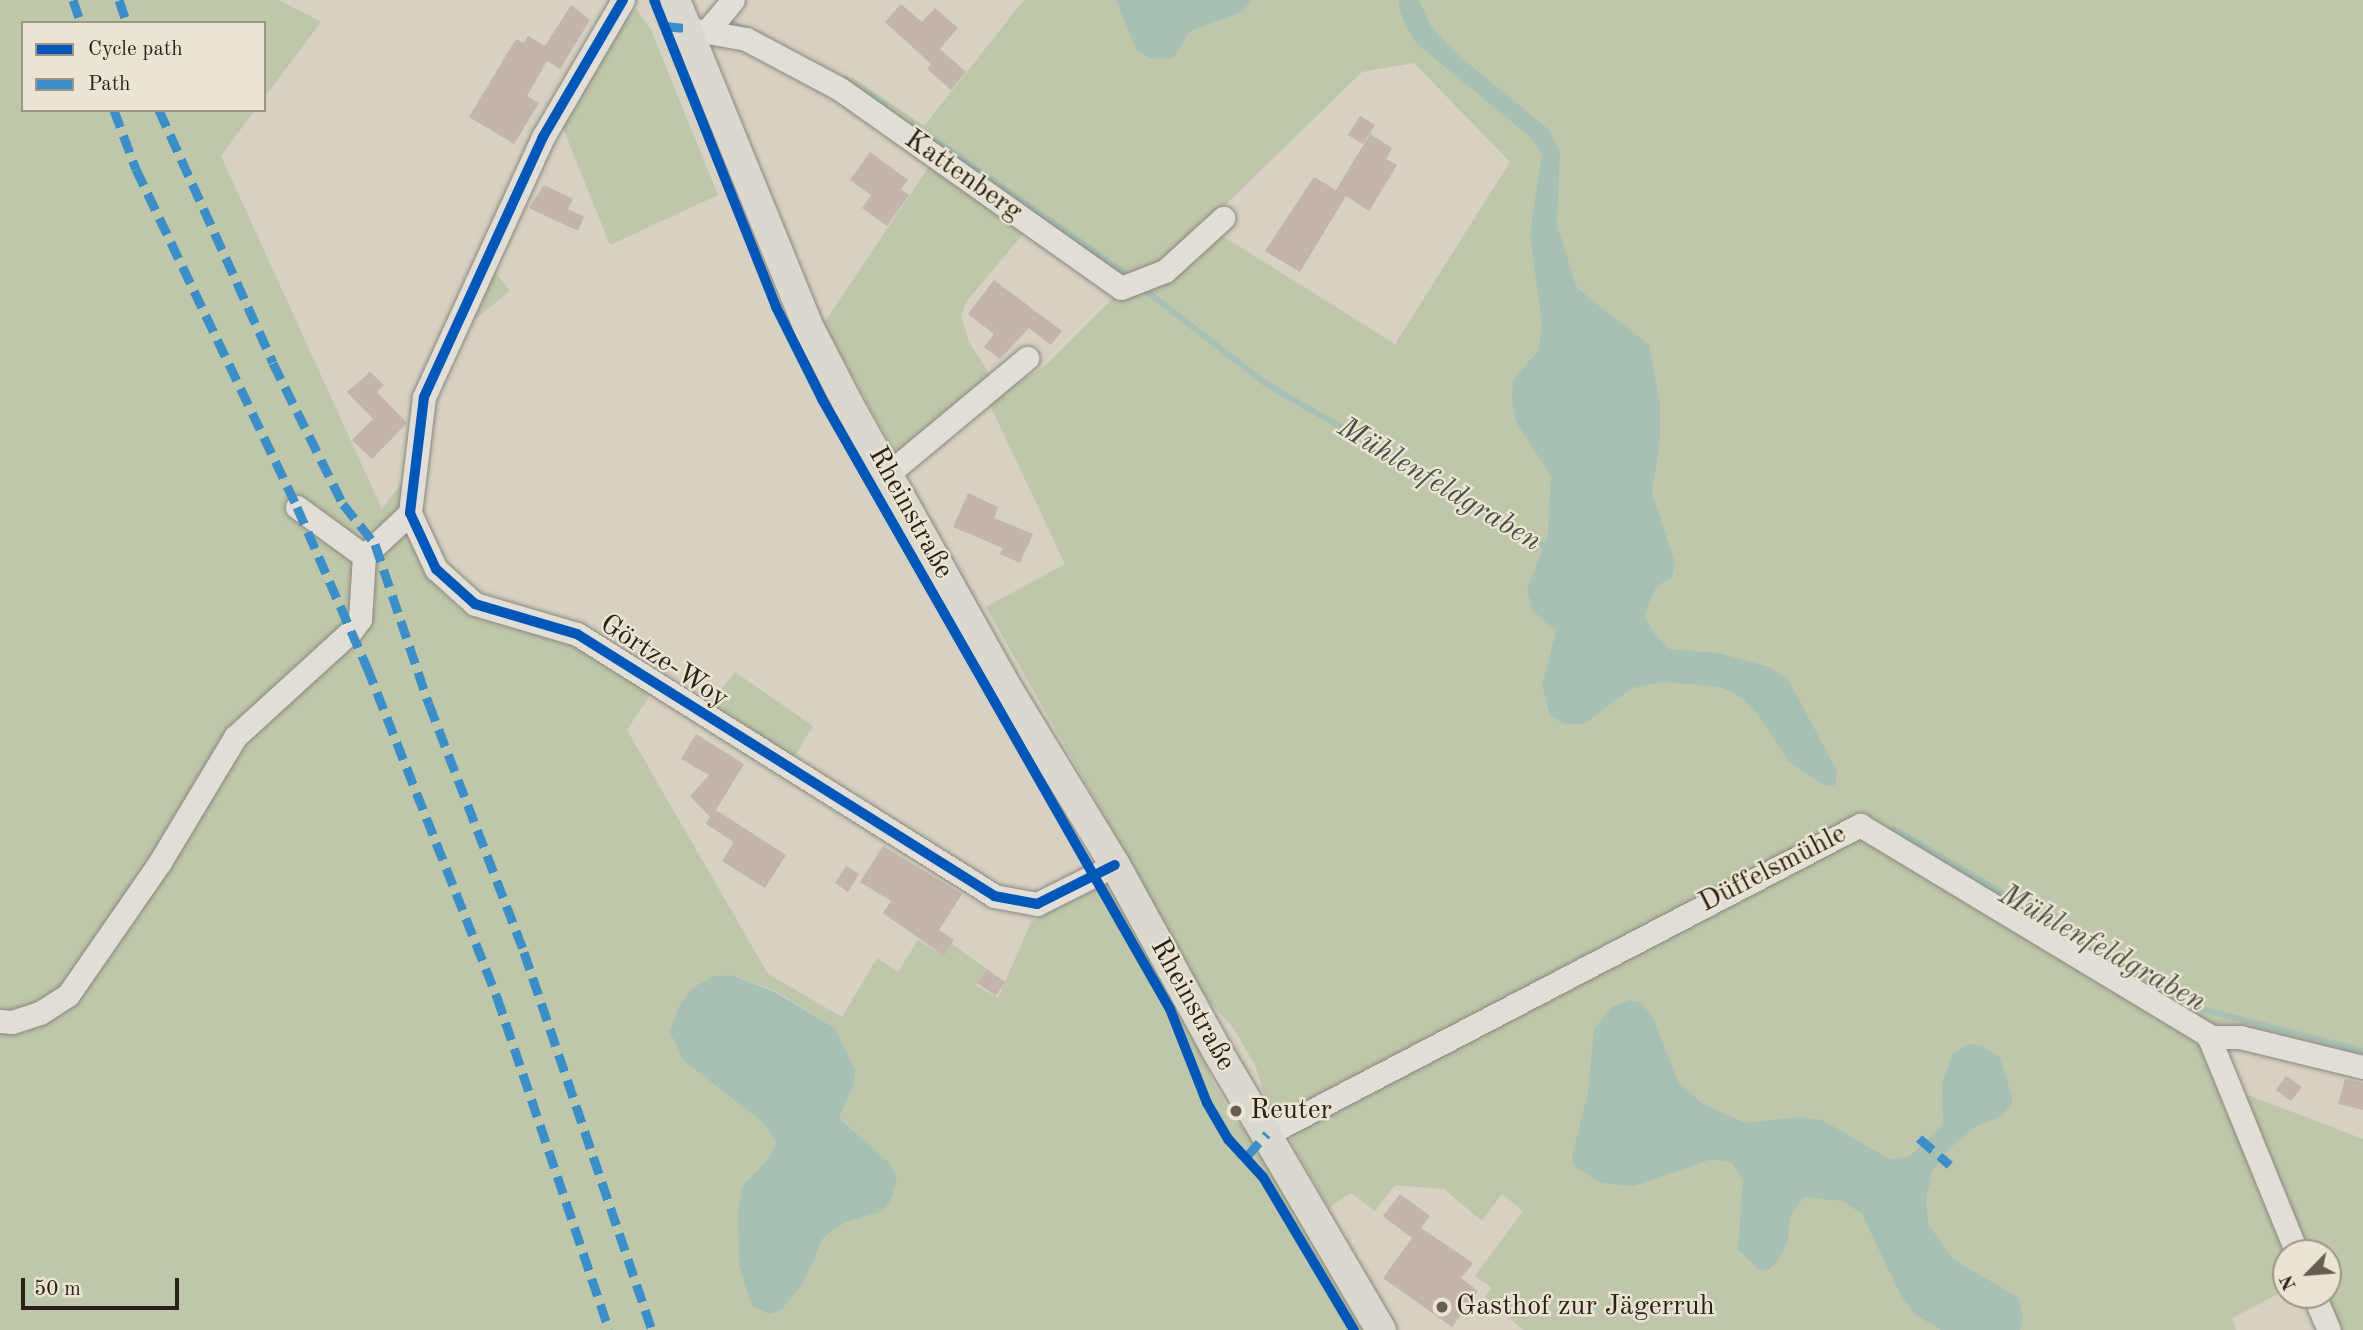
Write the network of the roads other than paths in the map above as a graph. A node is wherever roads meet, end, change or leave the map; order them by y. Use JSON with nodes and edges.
{"nodes":[{"id":1,"x":623,"y":0,"type":"edge"},
{"id":2,"x":733,"y":0,"type":"edge"},
{"id":3,"x":689,"y":19,"type":"edge"},
{"id":4,"x":1223,"y":218,"type":"dead end"},
{"id":5,"x":1027,"y":358,"type":"dead end"},
{"id":6,"x":889,"y":473,"type":"junction"},
{"id":7,"x":297,"y":507,"type":"dead end"},
{"id":8,"x":410,"y":513,"type":"junction"},
{"id":9,"x":365,"y":556,"type":"junction"},
{"id":10,"x":1115,"y":865,"type":"junction"},
{"id":11,"x":0,"y":1021,"type":"edge"},
{"id":12,"x":2208,"y":1037,"type":"junction"},
{"id":13,"x":2363,"y":1067,"type":"edge"},
{"id":14,"x":1267,"y":1134,"type":"junction"},
{"id":15,"x":2291,"y":1239,"type":"edge"},
{"id":16,"x":2321,"y":1309,"type":"edge"},
{"id":17,"x":1381,"y":1330,"type":"edge"},
{"id":18,"x":2329,"y":1330,"type":"edge"}],
"edges":[{"from":1,"to":8,"type":"street"},
{"from":2,"to":3,"type":"street"},
{"from":3,"to":4,"type":"street","name":"Kattenberg"},
{"from":3,"to":6,"type":"main road","name":"Rheinstraße"},
{"from":5,"to":6,"type":"street"},
{"from":6,"to":10,"type":"main road","name":"Rheinstraße"},
{"from":7,"to":9,"type":"street"},
{"from":8,"to":9,"type":"street"},
{"from":8,"to":10,"type":"street","name":"Görtze-Woy"},
{"from":9,"to":11,"type":"street"},
{"from":10,"to":14,"type":"main road","name":"Rheinstraße"},
{"from":12,"to":13,"type":"street"},
{"from":12,"to":14,"type":"street","name":"Düffelsmühle"},
{"from":12,"to":15,"type":"street"},
{"from":14,"to":17,"type":"main road","name":"Rheinstraße"},
{"from":16,"to":18,"type":"street"}]}
